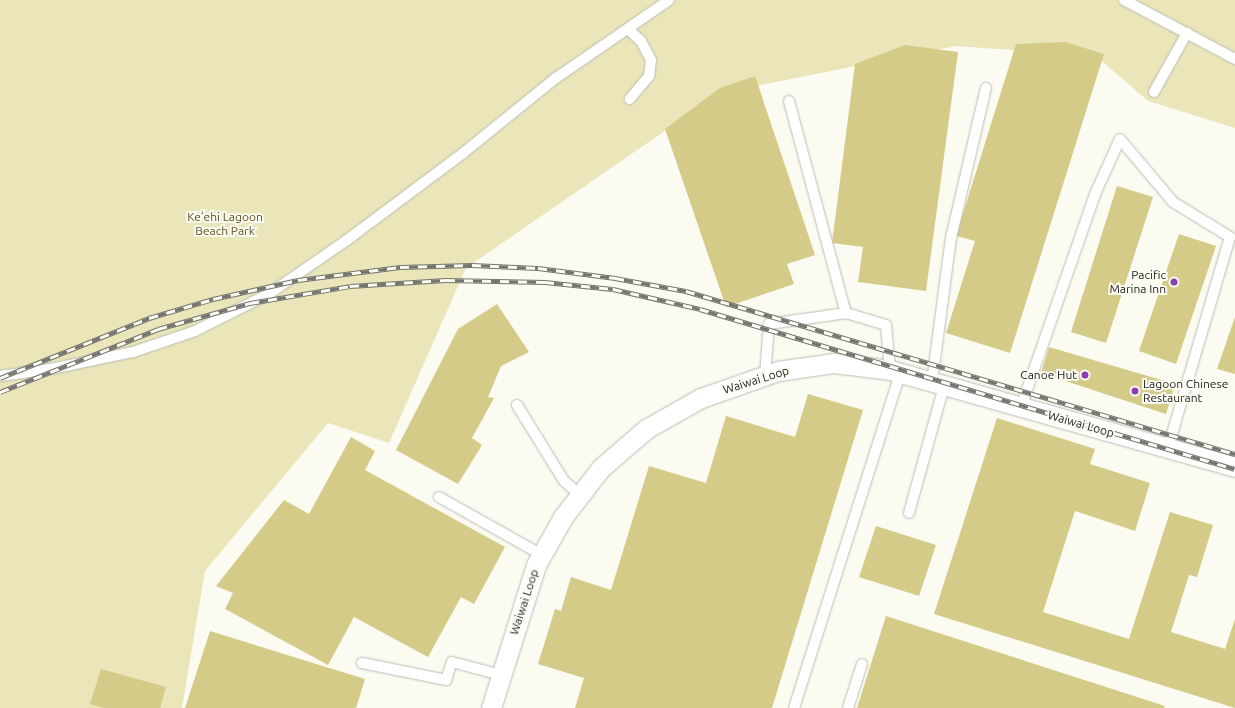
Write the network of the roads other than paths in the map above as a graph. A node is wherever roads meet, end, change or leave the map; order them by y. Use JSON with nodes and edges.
{"nodes":[{"id":1,"x":669,"y":0,"type":"edge"},
{"id":2,"x":1124,"y":0,"type":"edge"},
{"id":3,"x":628,"y":29,"type":"junction"},
{"id":4,"x":1187,"y":33,"type":"junction"},
{"id":5,"x":1235,"y":59,"type":"edge"},
{"id":6,"x":986,"y":88,"type":"dead end"},
{"id":7,"x":1154,"y":92,"type":"dead end"},
{"id":8,"x":630,"y":99,"type":"dead end"},
{"id":9,"x":789,"y":101,"type":"dead end"},
{"id":10,"x":846,"y":313,"type":"junction"},
{"id":11,"x":895,"y":372,"type":"junction"},
{"id":12,"x":0,"y":376,"type":"edge"},
{"id":13,"x":764,"y":376,"type":"junction"},
{"id":14,"x":938,"y":384,"type":"junction"},
{"id":15,"x":517,"y":405,"type":"dead end"},
{"id":16,"x":1021,"y":407,"type":"junction"},
{"id":17,"x":1168,"y":448,"type":"junction"},
{"id":18,"x":1235,"y":467,"type":"edge"},
{"id":19,"x":579,"y":494,"type":"junction"},
{"id":20,"x":439,"y":497,"type":"dead end"},
{"id":21,"x":908,"y":513,"type":"dead end"},
{"id":22,"x":542,"y":555,"type":"junction"},
{"id":23,"x":362,"y":664,"type":"dead end"},
{"id":24,"x":862,"y":664,"type":"dead end"},
{"id":25,"x":501,"y":675,"type":"junction"},
{"id":26,"x":491,"y":708,"type":"edge"},
{"id":27,"x":794,"y":708,"type":"edge"},
{"id":28,"x":848,"y":708,"type":"edge"}],
"edges":[{"from":1,"to":3,"type":"lane"},
{"from":2,"to":4,"type":"lane"},
{"from":3,"to":8,"type":"lane"},
{"from":3,"to":12,"type":"lane"},
{"from":4,"to":5,"type":"lane"},
{"from":4,"to":7,"type":"lane"},
{"from":6,"to":14,"type":"lane"},
{"from":9,"to":10,"type":"lane"},
{"from":10,"to":11,"type":"lane"},
{"from":10,"to":13,"type":"lane"},
{"from":11,"to":13,"type":"street","name":"Waiwai Loop"},
{"from":11,"to":14,"type":"street","name":"Waiwai Loop"},
{"from":11,"to":27,"type":"lane"},
{"from":13,"to":19,"type":"street","name":"Waiwai Loop"},
{"from":14,"to":16,"type":"street","name":"Waiwai Loop"},
{"from":14,"to":21,"type":"lane"},
{"from":15,"to":19,"type":"lane"},
{"from":16,"to":17,"type":"street","name":"Waiwai Loop"},
{"from":16,"to":17,"type":"lane"},
{"from":17,"to":18,"type":"street","name":"Waiwai Loop"},
{"from":19,"to":22,"type":"street","name":"Waiwai Loop"},
{"from":20,"to":22,"type":"lane"},
{"from":22,"to":25,"type":"street","name":"Waiwai Loop"},
{"from":23,"to":25,"type":"lane"},
{"from":24,"to":28,"type":"lane"},
{"from":25,"to":26,"type":"street","name":"Waiwai Loop"}]}
